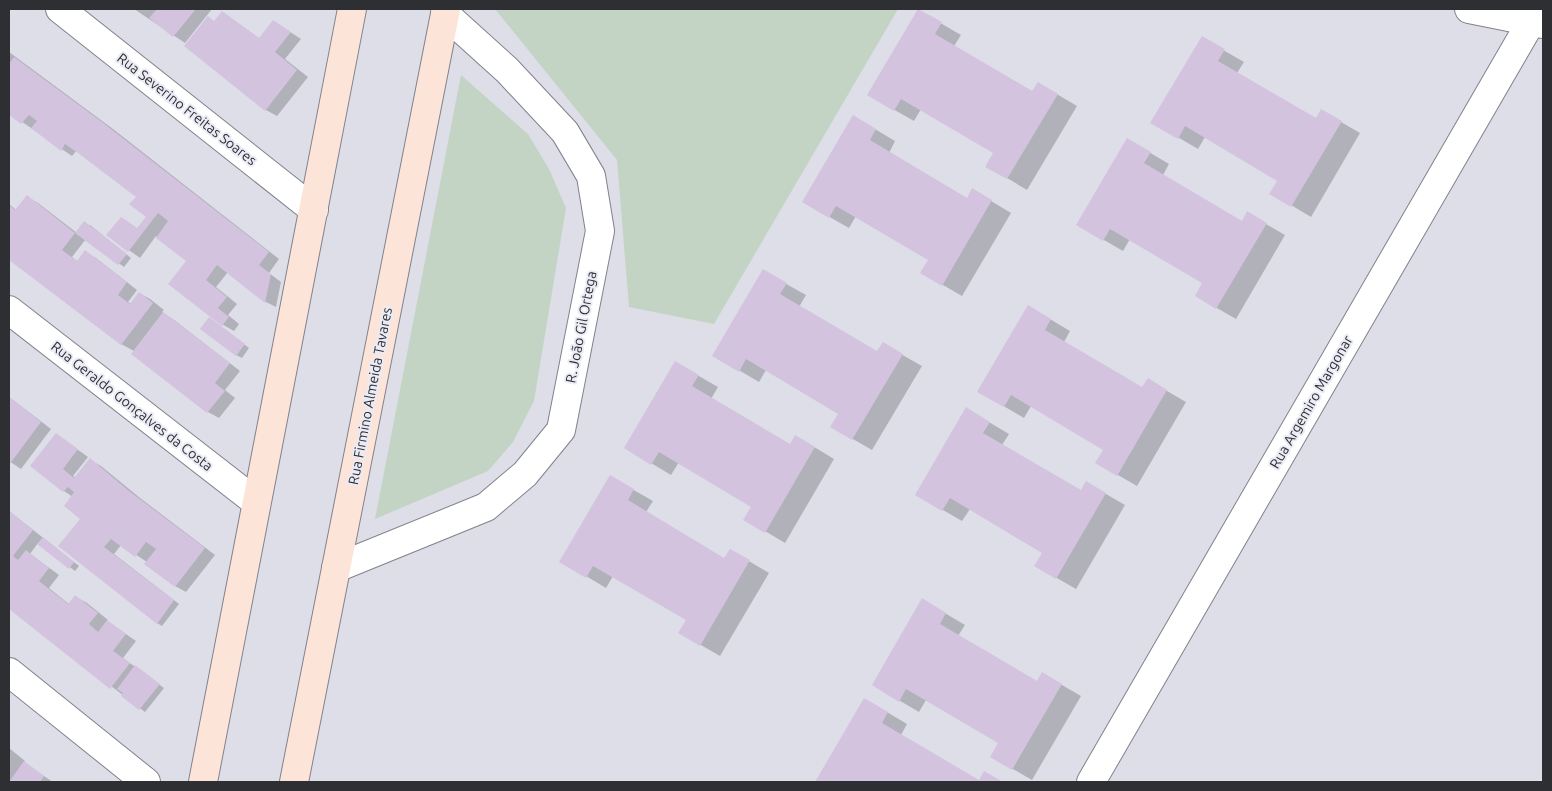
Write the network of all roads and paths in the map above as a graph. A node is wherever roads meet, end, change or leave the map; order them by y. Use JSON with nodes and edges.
{"nodes":[{"id":1,"x":60,"y":9,"type":"edge"},
{"id":2,"x":352,"y":9,"type":"edge"},
{"id":3,"x":1469,"y":9,"type":"edge"},
{"id":4,"x":445,"y":11,"type":"edge"},
{"id":5,"x":1537,"y":23,"type":"edge"},
{"id":6,"x":314,"y":210,"type":"junction"},
{"id":7,"x":9,"y":310,"type":"edge"},
{"id":8,"x":256,"y":502,"type":"junction"},
{"id":9,"x":336,"y":568,"type":"junction"},
{"id":10,"x":9,"y":672,"type":"edge"},
{"id":11,"x":146,"y":782,"type":"edge"},
{"id":12,"x":203,"y":782,"type":"edge"},
{"id":13,"x":294,"y":782,"type":"edge"},
{"id":14,"x":1091,"y":782,"type":"edge"}],
"edges":[{"from":1,"to":6,"type":"street","name":"Rua Severino Freitas Soares"},
{"from":2,"to":6,"type":"street"},
{"from":3,"to":5,"type":"street"},
{"from":4,"to":9,"type":"street","name":"Rua Firmino Almeida Tavares"},
{"from":4,"to":9,"type":"street","name":"R. João Gil Ortega"},
{"from":5,"to":14,"type":"street","name":"Rua Argemiro Margonar"},
{"from":6,"to":8,"type":"street"},
{"from":7,"to":8,"type":"street","name":"Rua Geraldo Gonçalves da Costa"},
{"from":8,"to":12,"type":"street"},
{"from":9,"to":13,"type":"street","name":"Rua Firmino Almeida Tavares"},
{"from":10,"to":11,"type":"street"}]}
